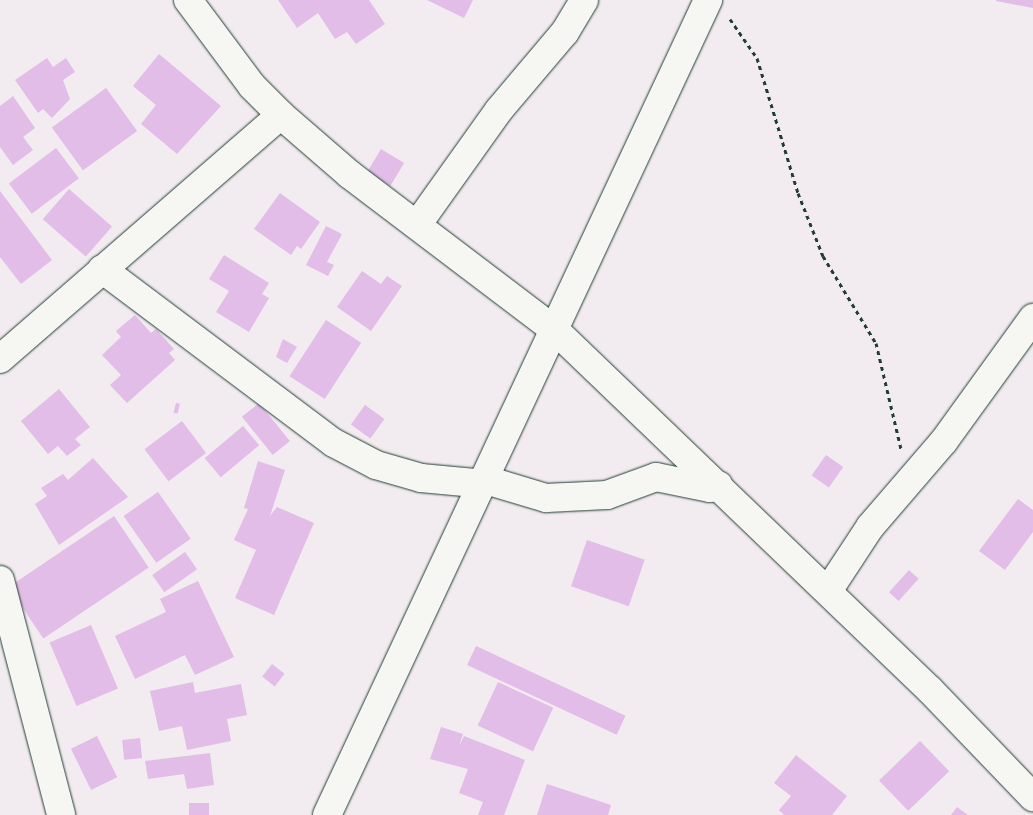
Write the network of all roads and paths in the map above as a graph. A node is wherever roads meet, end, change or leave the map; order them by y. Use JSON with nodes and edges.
{"nodes":[{"id":1,"x":188,"y":0,"type":"edge"},
{"id":2,"x":584,"y":0,"type":"edge"},
{"id":3,"x":718,"y":7,"type":"edge"},
{"id":4,"x":281,"y":115,"type":"junction"},
{"id":5,"x":417,"y":225,"type":"junction"},
{"id":6,"x":102,"y":269,"type":"junction"},
{"id":7,"x":1033,"y":318,"type":"edge"},
{"id":8,"x":556,"y":331,"type":"junction"},
{"id":9,"x":0,"y":359,"type":"edge"},
{"id":10,"x":914,"y":476,"type":"junction"},
{"id":11,"x":486,"y":480,"type":"junction"},
{"id":12,"x":719,"y":485,"type":"junction"},
{"id":13,"x":0,"y":580,"type":"edge"},
{"id":14,"x":828,"y":590,"type":"junction"},
{"id":15,"x":1033,"y":797,"type":"edge"},
{"id":16,"x":61,"y":815,"type":"edge"},
{"id":17,"x":327,"y":815,"type":"edge"}],
"edges":[{"from":1,"to":4,"type":"street"},
{"from":2,"to":5,"type":"street"},
{"from":3,"to":8,"type":"street"},
{"from":3,"to":10,"type":"path"},
{"from":4,"to":5,"type":"street"},
{"from":4,"to":6,"type":"street"},
{"from":5,"to":8,"type":"street"},
{"from":6,"to":9,"type":"street"},
{"from":6,"to":11,"type":"street"},
{"from":7,"to":10,"type":"street"},
{"from":8,"to":11,"type":"street"},
{"from":8,"to":12,"type":"street"},
{"from":10,"to":14,"type":"street"},
{"from":11,"to":12,"type":"street"},
{"from":11,"to":17,"type":"street"},
{"from":12,"to":14,"type":"street"},
{"from":13,"to":16,"type":"street"},
{"from":14,"to":15,"type":"street"}]}
